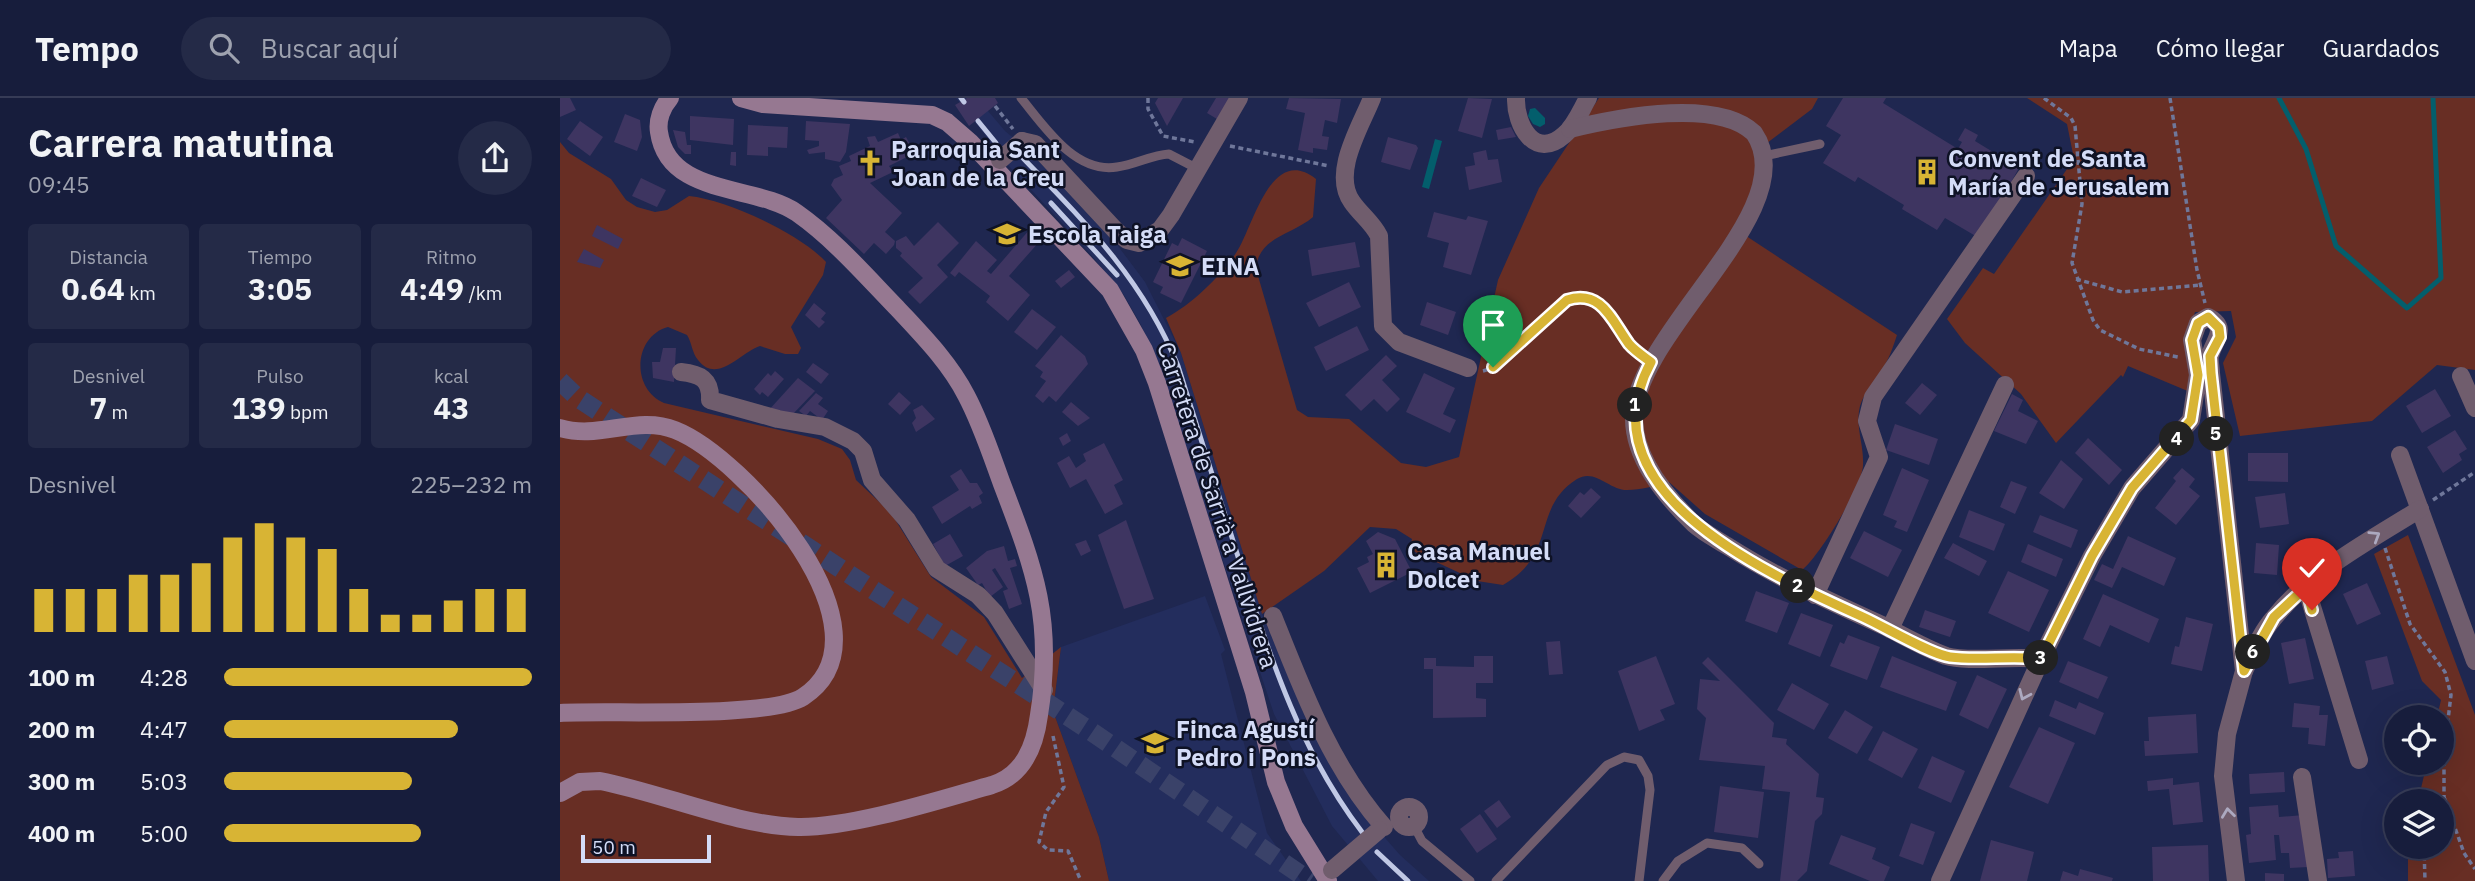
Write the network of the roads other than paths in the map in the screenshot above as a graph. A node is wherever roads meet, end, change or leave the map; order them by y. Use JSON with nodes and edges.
{"nodes":[{"id":1,"x":741,"y":98,"type":"edge"},
{"id":2,"x":1021,"y":98,"type":"edge"},
{"id":3,"x":1239,"y":98,"type":"edge"},
{"id":4,"x":1372,"y":98,"type":"edge"},
{"id":5,"x":1516,"y":98,"type":"edge"},
{"id":6,"x":1588,"y":98,"type":"edge"},
{"id":7,"x":666,"y":99,"type":"edge"},
{"id":8,"x":1570,"y":129,"type":"junction"},
{"id":9,"x":1819,"y":144,"type":"dead end"},
{"id":10,"x":1764,"y":156,"type":"junction"},
{"id":11,"x":996,"y":164,"type":"junction"},
{"id":12,"x":1198,"y":169,"type":"junction"},
{"id":13,"x":2026,"y":176,"type":"dead end"},
{"id":14,"x":1468,"y":368,"type":"road end"},
{"id":15,"x":681,"y":372,"type":"dead end"},
{"id":16,"x":2461,"y":376,"type":"dead end"},
{"id":17,"x":2005,"y":385,"type":"dead end"},
{"id":18,"x":2475,"y":408,"type":"edge"},
{"id":19,"x":560,"y":428,"type":"edge"},
{"id":20,"x":2400,"y":455,"type":"dead end"},
{"id":21,"x":2424,"y":506,"type":"junction"},
{"id":22,"x":2306,"y":587,"type":"junction"},
{"id":23,"x":1815,"y":595,"type":"junction"},
{"id":24,"x":1273,"y":616,"type":"dead end"},
{"id":25,"x":1891,"y":629,"type":"junction"},
{"id":26,"x":2041,"y":659,"type":"junction"},
{"id":27,"x":2475,"y":661,"type":"edge"},
{"id":28,"x":2244,"y":671,"type":"junction"},
{"id":29,"x":1044,"y":690,"type":"junction"},
{"id":30,"x":560,"y":713,"type":"edge"},
{"id":31,"x":2359,"y":760,"type":"dead end"},
{"id":32,"x":2302,"y":776,"type":"dead end"},
{"id":33,"x":560,"y":793,"type":"edge"},
{"id":34,"x":1394,"y":826,"type":"junction"},
{"id":35,"x":1759,"y":864,"type":"dead end"},
{"id":36,"x":1328,"y":876,"type":"edge"},
{"id":37,"x":1470,"y":881,"type":"edge"},
{"id":38,"x":1496,"y":881,"type":"edge"},
{"id":39,"x":1639,"y":881,"type":"edge"},
{"id":40,"x":1663,"y":881,"type":"edge"},
{"id":41,"x":1940,"y":881,"type":"edge"},
{"id":42,"x":2236,"y":881,"type":"edge"},
{"id":43,"x":2318,"y":881,"type":"edge"}],
"edges":[{"from":1,"to":11,"type":"main road","name":"Carretera de Sarrià a Vallvidrera"},
{"from":2,"to":12,"type":"lane"},
{"from":3,"to":12,"type":"street"},
{"from":4,"to":14,"type":"street"},
{"from":5,"to":8,"type":"street"},
{"from":6,"to":8,"type":"street"},
{"from":7,"to":29,"type":"main road"},
{"from":8,"to":10,"type":"street"},
{"from":9,"to":10,"type":"lane"},
{"from":10,"to":23,"type":"street"},
{"from":11,"to":12,"type":"street","bridge":true},
{"from":11,"to":36,"type":"main road","name":"Carretera de Sarrià a Vallvidrera"},
{"from":13,"to":23,"type":"street"},
{"from":15,"to":29,"type":"street"},
{"from":16,"to":18,"type":"street"},
{"from":17,"to":25,"type":"street"},
{"from":19,"to":30,"type":"main road"},
{"from":20,"to":21,"type":"street"},
{"from":22,"to":21,"type":"street","one_way":true},
{"from":21,"to":27,"type":"street"},
{"from":22,"to":28,"type":"street"},
{"from":22,"to":31,"type":"street"},
{"from":23,"to":25,"type":"street"},
{"from":24,"to":34,"type":"street"},
{"from":25,"to":26,"type":"street"},
{"from":26,"to":28,"type":"street"},
{"from":26,"to":41,"type":"street","one_way":true},
{"from":42,"to":28,"type":"street","one_way":true},
{"from":29,"to":33,"type":"main road"},
{"from":32,"to":43,"type":"street"},
{"from":34,"to":36,"type":"street","bridge":true},
{"from":34,"to":37,"type":"lane"},
{"from":35,"to":40,"type":"lane"},
{"from":38,"to":39,"type":"lane"}]}
